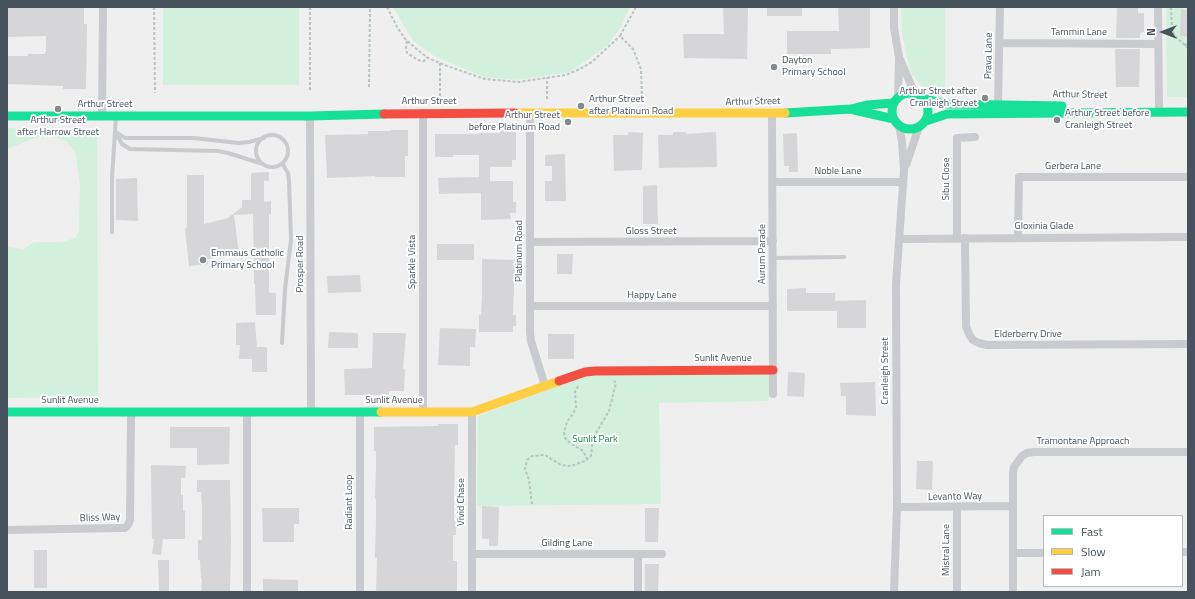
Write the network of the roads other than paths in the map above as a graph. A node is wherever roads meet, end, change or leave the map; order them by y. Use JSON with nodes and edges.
{"nodes":[{"id":1,"x":103,"y":7,"type":"edge"},
{"id":2,"x":894,"y":7,"type":"edge"},
{"id":3,"x":1000,"y":7,"type":"edge"},
{"id":4,"x":1158,"y":7,"type":"edge"},
{"id":5,"x":999,"y":43,"type":"junction"},
{"id":6,"x":1158,"y":44,"type":"junction"},
{"id":7,"x":899,"y":57,"type":"junction"},
{"id":8,"x":919,"y":96,"type":"junction"},
{"id":9,"x":896,"y":101,"type":"junction"},
{"id":10,"x":998,"y":105,"type":"junction"},
{"id":11,"x":852,"y":109,"type":"junction"},
{"id":12,"x":1143,"y":112,"type":"junction"},
{"id":13,"x":1159,"y":112,"type":"junction"},
{"id":14,"x":1188,"y":112,"type":"edge"},
{"id":15,"x":423,"y":113,"type":"junction"},
{"id":16,"x":530,"y":113,"type":"junction"},
{"id":17,"x":772,"y":114,"type":"junction"},
{"id":18,"x":7,"y":116,"type":"edge"},
{"id":19,"x":102,"y":116,"type":"junction"},
{"id":20,"x":116,"y":116,"type":"junction"},
{"id":21,"x":310,"y":116,"type":"junction"},
{"id":22,"x":896,"y":122,"type":"junction"},
{"id":23,"x":922,"y":124,"type":"junction"},
{"id":24,"x":115,"y":131,"type":"junction"},
{"id":25,"x":264,"y":138,"type":"junction"},
{"id":26,"x":975,"y":138,"type":"dead end"},
{"id":27,"x":282,"y":163,"type":"junction"},
{"id":28,"x":263,"y":164,"type":"junction"},
{"id":29,"x":904,"y":170,"type":"junction"},
{"id":30,"x":1188,"y":177,"type":"edge"},
{"id":31,"x":773,"y":182,"type":"junction"},
{"id":32,"x":903,"y":182,"type":"junction"},
{"id":33,"x":112,"y":232,"type":"dead end"},
{"id":34,"x":1018,"y":237,"type":"junction"},
{"id":35,"x":1188,"y":237,"type":"edge"},
{"id":36,"x":961,"y":238,"type":"junction"},
{"id":37,"x":900,"y":239,"type":"junction"},
{"id":38,"x":773,"y":241,"type":"junction"},
{"id":39,"x":530,"y":242,"type":"junction"},
{"id":40,"x":844,"y":257,"type":"dead end"},
{"id":41,"x":773,"y":258,"type":"junction"},
{"id":42,"x":530,"y":306,"type":"junction"},
{"id":43,"x":773,"y":306,"type":"junction"},
{"id":44,"x":282,"y":343,"type":"dead end"},
{"id":45,"x":1188,"y":344,"type":"edge"},
{"id":46,"x":773,"y":370,"type":"junction"},
{"id":47,"x":544,"y":386,"type":"junction"},
{"id":48,"x":773,"y":394,"type":"dead end"},
{"id":49,"x":7,"y":412,"type":"edge"},
{"id":50,"x":131,"y":412,"type":"junction"},
{"id":51,"x":247,"y":412,"type":"junction"},
{"id":52,"x":311,"y":412,"type":"junction"},
{"id":53,"x":360,"y":412,"type":"junction"},
{"id":54,"x":423,"y":412,"type":"junction"},
{"id":55,"x":472,"y":412,"type":"junction"},
{"id":56,"x":1188,"y":452,"type":"edge"},
{"id":57,"x":1013,"y":506,"type":"junction"},
{"id":58,"x":957,"y":507,"type":"junction"},
{"id":59,"x":897,"y":508,"type":"junction"},
{"id":60,"x":7,"y":530,"type":"edge"},
{"id":61,"x":1014,"y":553,"type":"junction"},
{"id":62,"x":1043,"y":553,"type":"edge"},
{"id":63,"x":472,"y":554,"type":"junction"},
{"id":64,"x":638,"y":554,"type":"junction"},
{"id":65,"x":662,"y":554,"type":"dead end"},
{"id":66,"x":895,"y":572,"type":"junction"},
{"id":67,"x":247,"y":592,"type":"edge"},
{"id":68,"x":360,"y":592,"type":"edge"},
{"id":69,"x":472,"y":592,"type":"edge"},
{"id":70,"x":638,"y":592,"type":"edge"},
{"id":71,"x":894,"y":592,"type":"edge"},
{"id":72,"x":899,"y":592,"type":"edge"},
{"id":73,"x":957,"y":592,"type":"edge"},
{"id":74,"x":1013,"y":592,"type":"edge"}],
"edges":[{"from":1,"to":19,"type":"street"},
{"from":2,"to":7,"type":"street"},
{"from":3,"to":5,"type":"street","name":"Prava Lane"},
{"from":4,"to":6,"type":"street"},
{"from":5,"to":6,"type":"street","name":"Tammin Lane"},
{"from":5,"to":10,"type":"street","name":"Prava Lane"},
{"from":6,"to":13,"type":"street"},
{"from":7,"to":8,"type":"street"},
{"from":7,"to":9,"type":"street"},
{"from":8,"to":9,"type":"street"},
{"from":8,"to":10,"type":"street","name":"Arthur Street"},
{"from":8,"to":23,"type":"street"},
{"from":9,"to":11,"type":"street","name":"Arthur Street"},
{"from":9,"to":22,"type":"street"},
{"from":10,"to":12,"type":"street","name":"Arthur Street"},
{"from":11,"to":17,"type":"street","name":"Arthur Street"},
{"from":11,"to":22,"type":"street","name":"Arthur Street"},
{"from":12,"to":13,"type":"street","name":"Arthur Street"},
{"from":12,"to":23,"type":"street","name":"Arthur Street"},
{"from":13,"to":14,"type":"street","name":"Arthur Street"},
{"from":15,"to":16,"type":"street","name":"Arthur Street"},
{"from":15,"to":21,"type":"street","name":"Arthur Street"},
{"from":15,"to":54,"type":"street","name":"Sparkle Vista"},
{"from":16,"to":17,"type":"street","name":"Arthur Street"},
{"from":16,"to":39,"type":"street","name":"Platinum Road"},
{"from":17,"to":31,"type":"street","name":"Aurum Parade"},
{"from":18,"to":19,"type":"street","name":"Arthur Street"},
{"from":19,"to":20,"type":"street","name":"Arthur Street"},
{"from":20,"to":21,"type":"street","name":"Arthur Street"},
{"from":20,"to":24,"type":"lane"},
{"from":21,"to":52,"type":"street","name":"Prosper Road"},
{"from":22,"to":23,"type":"street"},
{"from":22,"to":29,"type":"street","name":"Cranleigh Street"},
{"from":23,"to":29,"type":"street","name":"Cranleigh Street"},
{"from":24,"to":25,"type":"lane"},
{"from":24,"to":28,"type":"lane"},
{"from":24,"to":33,"type":"lane"},
{"from":25,"to":27,"type":"lane"},
{"from":25,"to":28,"type":"lane"},
{"from":26,"to":36,"type":"street","name":"Sibu Close"},
{"from":27,"to":28,"type":"lane"},
{"from":27,"to":44,"type":"lane"},
{"from":29,"to":32,"type":"street","name":"Cranleigh Street"},
{"from":30,"to":34,"type":"street","name":"Gerbera Lane"},
{"from":31,"to":32,"type":"street","name":"Noble Lane"},
{"from":31,"to":38,"type":"street","name":"Aurum Parade"},
{"from":32,"to":37,"type":"street","name":"Cranleigh Street"},
{"from":34,"to":35,"type":"street","name":"Gloxinia Glade"},
{"from":34,"to":36,"type":"street","name":"Gloxinia Glade"},
{"from":36,"to":37,"type":"street","name":"Gloxinia Glade"},
{"from":36,"to":45,"type":"street","name":"Elderberry Drive"},
{"from":37,"to":59,"type":"street","name":"Cranleigh Street"},
{"from":38,"to":39,"type":"street","name":"Gloss Street"},
{"from":38,"to":41,"type":"street","name":"Aurum Parade"},
{"from":39,"to":42,"type":"street","name":"Platinum Road"},
{"from":40,"to":41,"type":"lane"},
{"from":41,"to":43,"type":"street","name":"Aurum Parade"},
{"from":42,"to":43,"type":"street","name":"Happy Lane"},
{"from":42,"to":47,"type":"street","name":"Platinum Road"},
{"from":43,"to":46,"type":"street","name":"Aurum Parade"},
{"from":46,"to":47,"type":"street","name":"Sunlit Avenue"},
{"from":46,"to":48,"type":"street","name":"Aurum Parade"},
{"from":47,"to":55,"type":"street","name":"Sunlit Avenue"},
{"from":49,"to":50,"type":"street","name":"Sunlit Avenue"},
{"from":50,"to":51,"type":"street","name":"Sunlit Avenue"},
{"from":50,"to":60,"type":"street","name":"Bliss Way"},
{"from":51,"to":52,"type":"street","name":"Sunlit Avenue"},
{"from":51,"to":67,"type":"street"},
{"from":52,"to":53,"type":"street","name":"Sunlit Avenue"},
{"from":53,"to":54,"type":"street","name":"Sunlit Avenue"},
{"from":53,"to":68,"type":"street","name":"Radiant Loop"},
{"from":54,"to":55,"type":"street","name":"Sunlit Avenue"},
{"from":55,"to":63,"type":"street","name":"Vivid Chase"},
{"from":56,"to":57,"type":"street","name":"Tramontane Approach"},
{"from":57,"to":58,"type":"street","name":"Levanto Way"},
{"from":57,"to":61,"type":"street","name":"Tramontane Approach"},
{"from":58,"to":59,"type":"street","name":"Levanto Way"},
{"from":58,"to":73,"type":"street","name":"Mistral Lane"},
{"from":59,"to":66,"type":"street","name":"Cranleigh Street"},
{"from":61,"to":62,"type":"street"},
{"from":61,"to":74,"type":"street","name":"Tramontane Approach"},
{"from":63,"to":64,"type":"street","name":"Gilding Lane"},
{"from":63,"to":69,"type":"street","name":"Vivid Chase"},
{"from":64,"to":65,"type":"street","name":"Gilding Lane"},
{"from":64,"to":70,"type":"street"},
{"from":66,"to":71,"type":"street","name":"Cranleigh Street"},
{"from":66,"to":72,"type":"street","name":"Cranleigh Street"}]}
